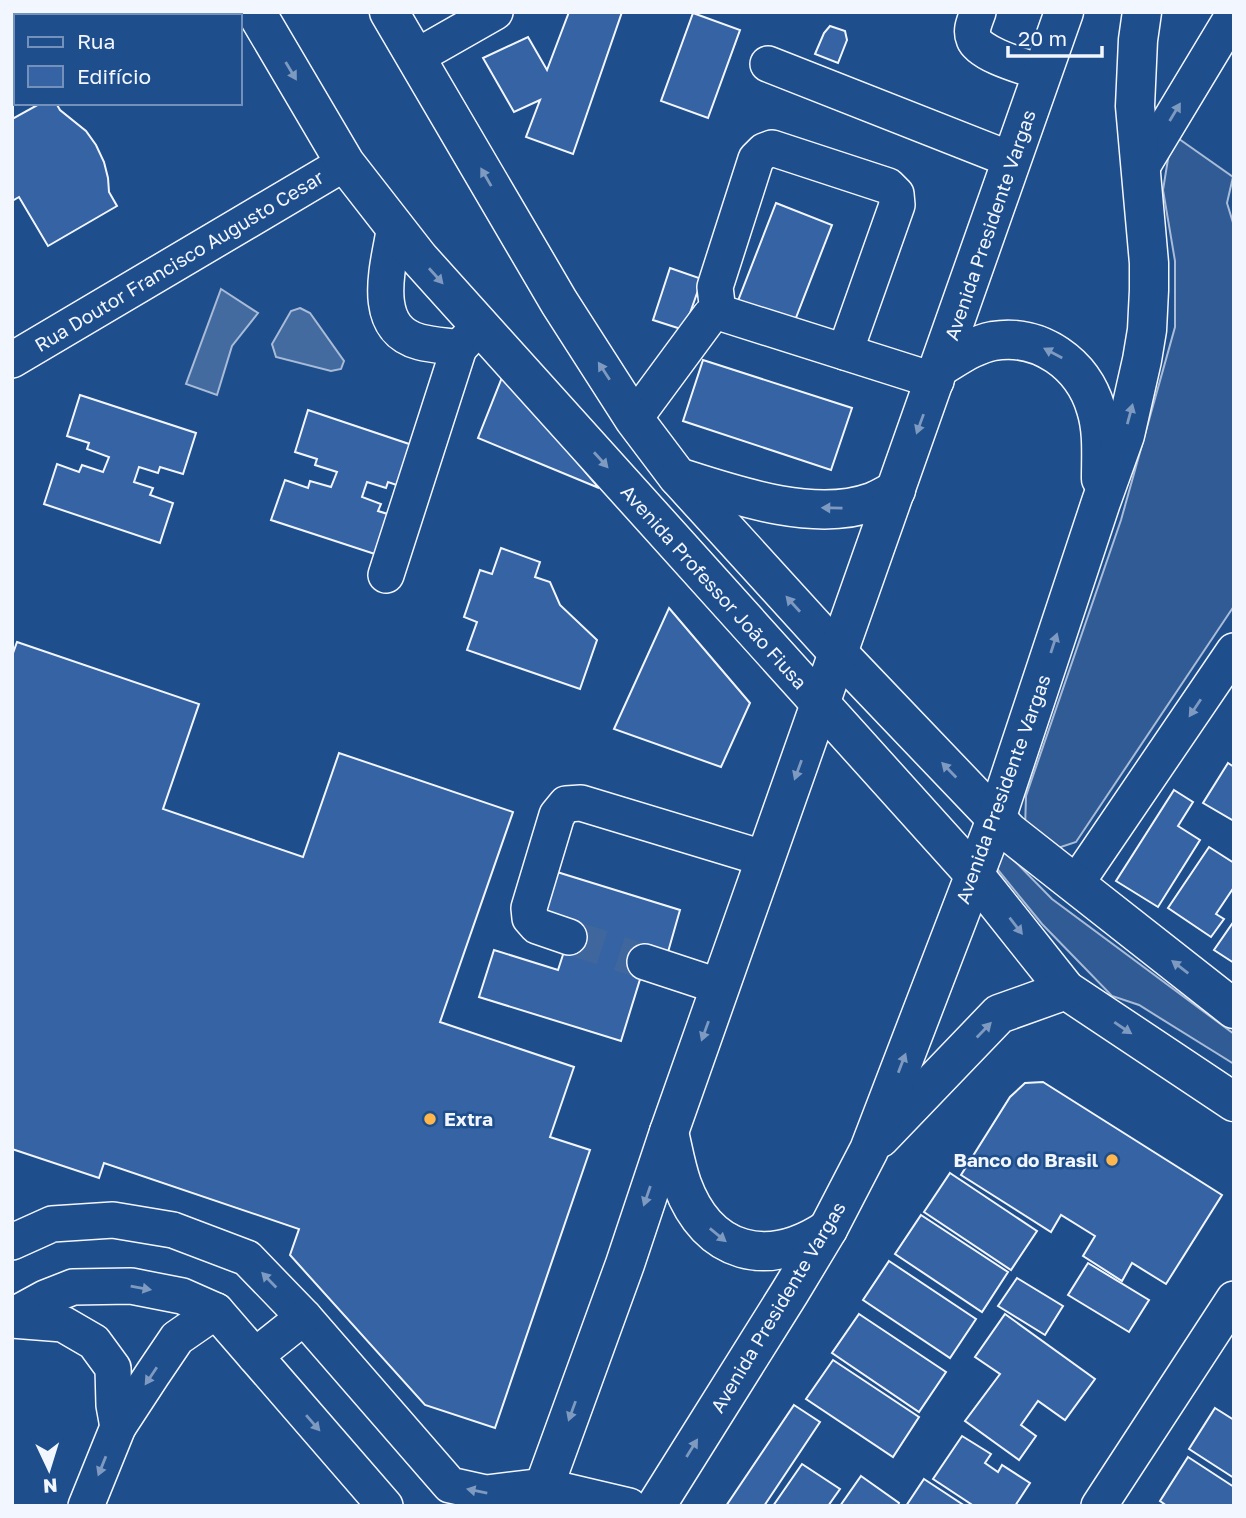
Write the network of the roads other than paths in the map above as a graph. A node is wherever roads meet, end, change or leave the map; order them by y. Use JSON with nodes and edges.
{"nodes":[{"id":1,"x":256,"y":12,"type":"edge"},
{"id":2,"x":389,"y":12,"type":"edge"},
{"id":3,"x":978,"y":12,"type":"edge"},
{"id":4,"x":1064,"y":12,"type":"edge"},
{"id":5,"x":1142,"y":12,"type":"edge"},
{"id":6,"x":1234,"y":14,"type":"edge"},
{"id":7,"x":476,"y":17,"type":"edge"},
{"id":8,"x":416,"y":57,"type":"junction"},
{"id":9,"x":768,"y":64,"type":"dead end"},
{"id":10,"x":1043,"y":73,"type":"junction"},
{"id":11,"x":1012,"y":160,"type":"junction"},
{"id":12,"x":345,"y":163,"type":"junction"},
{"id":13,"x":1140,"y":170,"type":"junction"},
{"id":14,"x":395,"y":226,"type":"junction"},
{"id":15,"x":718,"y":312,"type":"junction"},
{"id":16,"x":469,"y":337,"type":"junction"},
{"id":17,"x":845,"y":352,"type":"junction"},
{"id":18,"x":12,"y":360,"type":"edge"},
{"id":19,"x":938,"y":374,"type":"junction"},
{"id":20,"x":634,"y":419,"type":"junction"},
{"id":21,"x":677,"y":477,"type":"junction"},
{"id":22,"x":896,"y":490,"type":"junction"},
{"id":23,"x":1101,"y":502,"type":"junction"},
{"id":24,"x":386,"y":575,"type":"dead end"},
{"id":25,"x":1234,"y":652,"type":"edge"},
{"id":26,"x":839,"y":654,"type":"junction"},
{"id":27,"x":821,"y":706,"type":"junction"},
{"id":28,"x":996,"y":819,"type":"junction"},
{"id":29,"x":766,"y":859,"type":"junction"},
{"id":30,"x":973,"y":873,"type":"junction"},
{"id":31,"x":1075,"y":885,"type":"junction"},
{"id":32,"x":569,"y":937,"type":"tunnel mouth"},
{"id":33,"x":645,"y":962,"type":"tunnel mouth"},
{"id":34,"x":721,"y":987,"type":"junction"},
{"id":35,"x":1066,"y":990,"type":"junction"},
{"id":36,"x":1234,"y":1009,"type":"edge"},
{"id":37,"x":1234,"y":1102,"type":"edge"},
{"id":38,"x":669,"y":1132,"type":"junction"},
{"id":39,"x":869,"y":1150,"type":"junction"},
{"id":40,"x":828,"y":1229,"type":"junction"},
{"id":41,"x":12,"y":1242,"type":"edge"},
{"id":42,"x":1234,"y":1299,"type":"edge"},
{"id":43,"x":216,"y":1311,"type":"junction"},
{"id":44,"x":304,"y":1317,"type":"junction"},
{"id":45,"x":12,"y":1318,"type":"edge"},
{"id":46,"x":255,"y":1356,"type":"junction"},
{"id":47,"x":118,"y":1426,"type":"junction"},
{"id":48,"x":541,"y":1496,"type":"edge"},
{"id":49,"x":86,"y":1506,"type":"edge"},
{"id":50,"x":385,"y":1506,"type":"edge"},
{"id":51,"x":629,"y":1506,"type":"edge"},
{"id":52,"x":656,"y":1506,"type":"edge"},
{"id":53,"x":1098,"y":1506,"type":"edge"}],
"edges":[{"from":1,"to":12,"type":"main road","name":"Avenida Professor João Fiusa","one_way":true},
{"from":2,"to":8,"type":"main road"},
{"from":3,"to":10,"type":"street"},
{"from":4,"to":10,"type":"main road","name":"Avenida Presidente Vargas"},
{"from":5,"to":13,"type":"main road","name":"Avenida Presidente Vargas"},
{"from":13,"to":6,"type":"street","one_way":true},
{"from":7,"to":8,"type":"street"},
{"from":20,"to":8,"type":"main road","one_way":true},
{"from":9,"to":11,"type":"street"},
{"from":10,"to":11,"type":"main road","name":"Avenida Presidente Vargas"},
{"from":11,"to":19,"type":"main road","name":"Avenida Presidente Vargas"},
{"from":12,"to":14,"type":"main road","name":"Avenida Professor João Fiusa"},
{"from":12,"to":18,"type":"street","name":"Rua Doutor Francisco Augusto Cesar"},
{"from":23,"to":13,"type":"main road","name":"Avenida Presidente Vargas","one_way":true},
{"from":14,"to":16,"type":"main road","name":"Avenida Professor João Fiusa","one_way":true},
{"from":14,"to":16,"type":"street"},
{"from":15,"to":17,"type":"street"},
{"from":15,"to":17,"type":"street"},
{"from":15,"to":20,"type":"street"},
{"from":16,"to":24,"type":"street"},
{"from":16,"to":27,"type":"main road","name":"Avenida Professor João Fiusa","one_way":true},
{"from":17,"to":19,"type":"street"},
{"from":19,"to":22,"type":"main road","name":"Avenida Presidente Vargas","one_way":true},
{"from":23,"to":19,"type":"main road","one_way":true},
{"from":20,"to":21,"type":"main road"},
{"from":22,"to":21,"type":"main road","one_way":true},
{"from":26,"to":21,"type":"main road","one_way":true},
{"from":22,"to":26,"type":"main road","name":"Avenida Presidente Vargas"},
{"from":28,"to":23,"type":"main road","name":"Avenida Presidente Vargas","one_way":true},
{"from":25,"to":31,"type":"street","one_way":true},
{"from":26,"to":27,"type":"main road","name":"Avenida Presidente Vargas"},
{"from":28,"to":26,"type":"main road","one_way":true},
{"from":27,"to":29,"type":"main road","name":"Avenida Presidente Vargas","one_way":true},
{"from":27,"to":30,"type":"main road","name":"Avenida Professor João Fiusa"},
{"from":28,"to":30,"type":"main road","name":"Avenida Presidente Vargas"},
{"from":28,"to":31,"type":"main road"},
{"from":29,"to":32,"type":"street"},
{"from":29,"to":34,"type":"main road","name":"Avenida Presidente Vargas"},
{"from":30,"to":35,"type":"main road","name":"Avenida Professor João Fiusa","one_way":true},
{"from":39,"to":30,"type":"main road","name":"Avenida Presidente Vargas","one_way":true},
{"from":36,"to":31,"type":"main road","one_way":true},
{"from":33,"to":34,"type":"street"},
{"from":34,"to":38,"type":"main road","name":"Avenida Presidente Vargas","one_way":true},
{"from":35,"to":37,"type":"main road","name":"Avenida Professor João Fiusa","one_way":true},
{"from":39,"to":35,"type":"main road","one_way":true},
{"from":38,"to":40,"type":"main road","one_way":true},
{"from":38,"to":48,"type":"main road","name":"Avenida Presidente Vargas","one_way":true},
{"from":39,"to":40,"type":"main road","name":"Avenida Presidente Vargas"},
{"from":52,"to":40,"type":"main road","name":"Avenida Presidente Vargas","one_way":true},
{"from":44,"to":41,"type":"street","one_way":true},
{"from":42,"to":53,"type":"street"},
{"from":45,"to":43,"type":"street","one_way":true},
{"from":43,"to":46,"type":"street"},
{"from":43,"to":47,"type":"street","one_way":true},
{"from":44,"to":46,"type":"street"},
{"from":48,"to":44,"type":"street","one_way":true},
{"from":45,"to":47,"type":"street"},
{"from":46,"to":50,"type":"street","one_way":true},
{"from":47,"to":49,"type":"street","one_way":true},
{"from":48,"to":51,"type":"street"}]}
